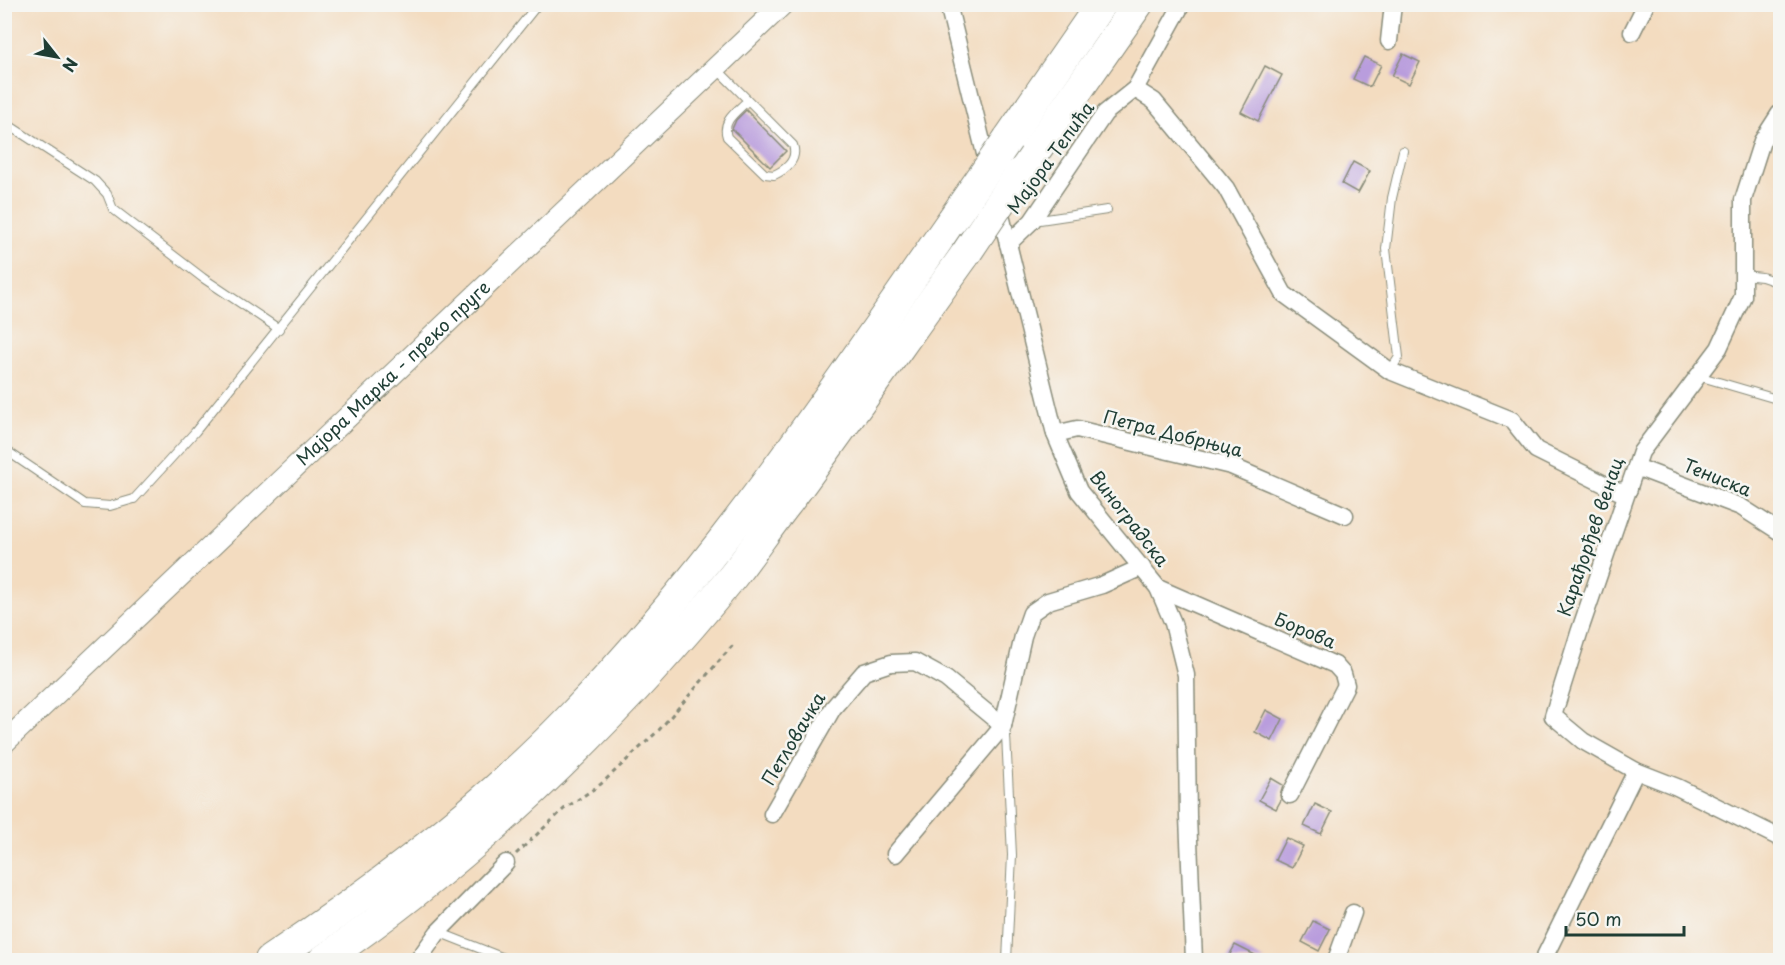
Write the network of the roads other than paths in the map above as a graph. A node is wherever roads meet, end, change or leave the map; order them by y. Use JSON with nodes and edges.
{"nodes":[{"id":1,"x":538,"y":4,"type":"edge"},
{"id":2,"x":783,"y":4,"type":"edge"},
{"id":3,"x":948,"y":4,"type":"edge"},
{"id":4,"x":1101,"y":4,"type":"edge"},
{"id":5,"x":1138,"y":4,"type":"edge"},
{"id":6,"x":1182,"y":4,"type":"edge"},
{"id":7,"x":1393,"y":4,"type":"edge"},
{"id":8,"x":1646,"y":4,"type":"edge"},
{"id":9,"x":1632,"y":32,"type":"dead end"},
{"id":10,"x":1389,"y":41,"type":"dead end"},
{"id":11,"x":716,"y":68,"type":"junction"},
{"id":12,"x":1135,"y":89,"type":"junction"},
{"id":13,"x":748,"y":100,"type":"junction"},
{"id":14,"x":1780,"y":113,"type":"edge"},
{"id":15,"x":4,"y":122,"type":"edge"},
{"id":16,"x":1402,"y":151,"type":"dead end"},
{"id":17,"x":1107,"y":210,"type":"dead end"},
{"id":18,"x":1032,"y":221,"type":"junction"},
{"id":19,"x":1008,"y":244,"type":"junction"},
{"id":20,"x":1743,"y":275,"type":"junction"},
{"id":21,"x":1780,"y":283,"type":"edge"},
{"id":22,"x":279,"y":329,"type":"junction"},
{"id":23,"x":1390,"y":371,"type":"junction"},
{"id":24,"x":1698,"y":376,"type":"junction"},
{"id":25,"x":1780,"y":400,"type":"edge"},
{"id":26,"x":1055,"y":435,"type":"junction"},
{"id":27,"x":4,"y":449,"type":"edge"},
{"id":28,"x":1636,"y":467,"type":"junction"},
{"id":29,"x":1629,"y":489,"type":"junction"},
{"id":30,"x":1345,"y":515,"type":"dead end"},
{"id":31,"x":1780,"y":532,"type":"edge"},
{"id":32,"x":1142,"y":567,"type":"junction"},
{"id":33,"x":1158,"y":588,"type":"junction"},
{"id":34,"x":1003,"y":726,"type":"junction"},
{"id":35,"x":4,"y":743,"type":"edge"},
{"id":36,"x":1636,"y":771,"type":"junction"},
{"id":37,"x":1290,"y":795,"type":"dead end"},
{"id":38,"x":772,"y":814,"type":"dead end"},
{"id":39,"x":1780,"y":838,"type":"edge"},
{"id":40,"x":895,"y":854,"type":"dead end"},
{"id":41,"x":506,"y":863,"type":"road end"},
{"id":42,"x":1353,"y":914,"type":"dead end"},
{"id":43,"x":438,"y":932,"type":"junction"},
{"id":44,"x":270,"y":960,"type":"edge"},
{"id":45,"x":323,"y":960,"type":"edge"},
{"id":46,"x":418,"y":960,"type":"edge"},
{"id":47,"x":509,"y":960,"type":"edge"},
{"id":48,"x":1007,"y":960,"type":"edge"},
{"id":49,"x":1194,"y":960,"type":"edge"},
{"id":50,"x":1336,"y":960,"type":"edge"},
{"id":51,"x":1543,"y":960,"type":"edge"}],
"edges":[{"from":1,"to":22,"type":"lane"},
{"from":2,"to":11,"type":"street","name":"Мајора Марка - преко пруге"},
{"from":3,"to":19,"type":"street","name":"Виноградска"},
{"from":4,"to":44,"type":"highway","bridge":true},
{"from":5,"to":45,"type":"highway","bridge":true},
{"from":6,"to":12,"type":"street","name":"Мајора Тепића"},
{"from":7,"to":10,"type":"street"},
{"from":8,"to":9,"type":"street"},
{"from":11,"to":13,"type":"lane"},
{"from":11,"to":35,"type":"street","name":"Мајора Марка - преко пруге"},
{"from":12,"to":18,"type":"street","name":"Мајора Тепића"},
{"from":12,"to":23,"type":"street"},
{"from":13,"to":13,"type":"lane"},
{"from":14,"to":20,"type":"street","name":"Карађорђев венац"},
{"from":15,"to":22,"type":"lane"},
{"from":16,"to":23,"type":"lane"},
{"from":17,"to":18,"type":"lane"},
{"from":18,"to":19,"type":"street","name":"Мајора Тепића"},
{"from":19,"to":26,"type":"street","name":"Виноградска"},
{"from":20,"to":21,"type":"lane"},
{"from":20,"to":24,"type":"street","name":"Карађорђев венац"},
{"from":22,"to":27,"type":"lane"},
{"from":23,"to":29,"type":"street"},
{"from":24,"to":25,"type":"lane"},
{"from":24,"to":28,"type":"street","name":"Карађорђев венац"},
{"from":26,"to":30,"type":"street","name":"Петра Добрњца"},
{"from":26,"to":32,"type":"street","name":"Виноградска"},
{"from":28,"to":29,"type":"street","name":"Карађорђев венац"},
{"from":28,"to":31,"type":"street","name":"Тениска"},
{"from":29,"to":36,"type":"street","name":"Карађорђев венац"},
{"from":32,"to":33,"type":"street","name":"Виноградска"},
{"from":32,"to":34,"type":"street"},
{"from":33,"to":37,"type":"street","name":"Борова"},
{"from":33,"to":49,"type":"street","name":"Виноградска"},
{"from":34,"to":38,"type":"street","name":"Петловачка"},
{"from":34,"to":40,"type":"street"},
{"from":34,"to":48,"type":"lane"},
{"from":36,"to":39,"type":"street","name":"Карађорђев венац"},
{"from":36,"to":51,"type":"street"},
{"from":41,"to":43,"type":"street"},
{"from":42,"to":50,"type":"street"},
{"from":43,"to":46,"type":"street"},
{"from":43,"to":47,"type":"lane"}]}
